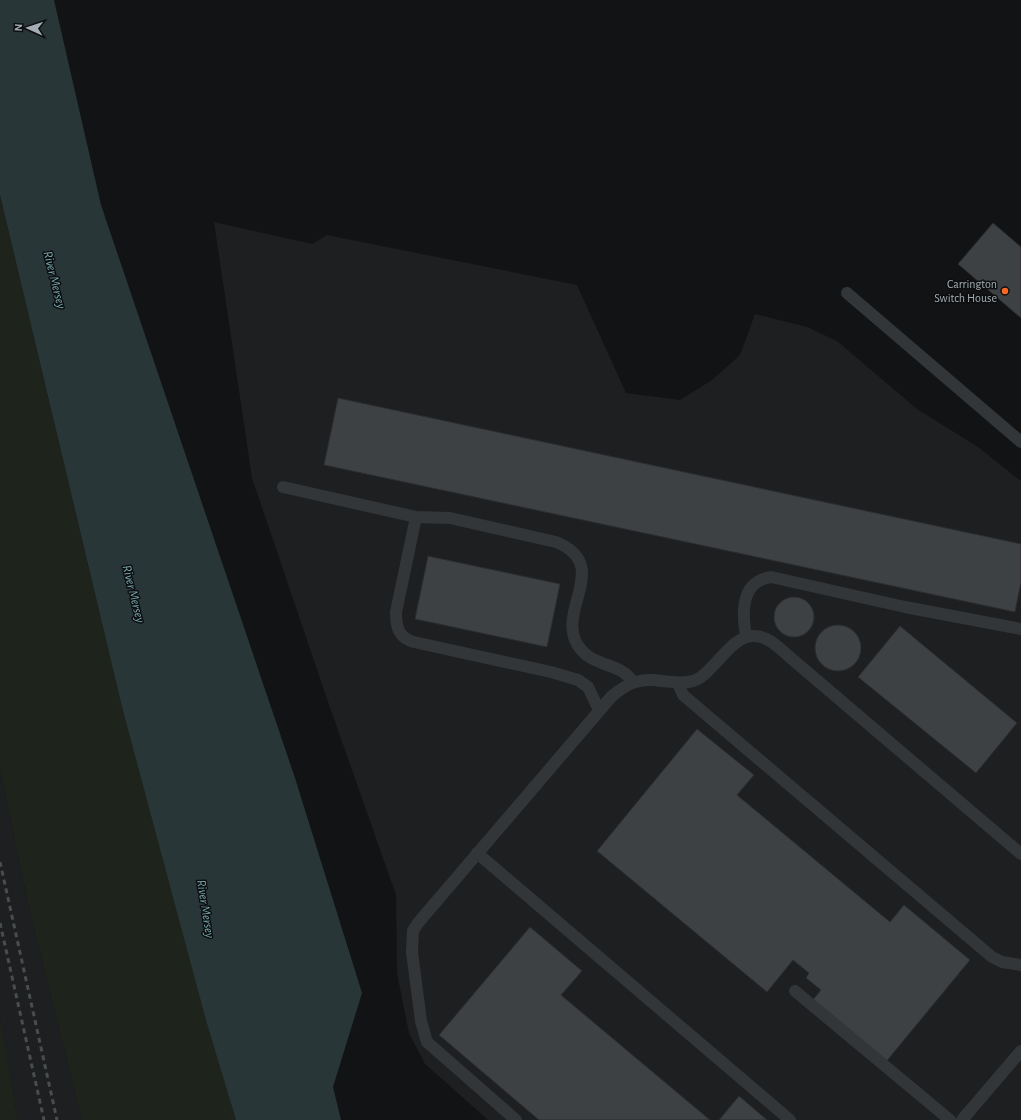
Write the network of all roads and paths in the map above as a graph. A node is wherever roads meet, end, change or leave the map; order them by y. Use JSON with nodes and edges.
{"nodes":[{"id":1,"x":847,"y":293,"type":"dead end"},
{"id":2,"x":1021,"y":442,"type":"edge"},
{"id":3,"x":284,"y":487,"type":"dead end"},
{"id":4,"x":416,"y":517,"type":"junction"},
{"id":5,"x":1021,"y":629,"type":"edge"},
{"id":6,"x":746,"y":636,"type":"junction"},
{"id":7,"x":633,"y":682,"type":"junction"},
{"id":8,"x":678,"y":683,"type":"junction"},
{"id":9,"x":600,"y":710,"type":"junction"},
{"id":10,"x":477,"y":853,"type":"junction"},
{"id":11,"x":1021,"y":854,"type":"edge"},
{"id":12,"x":1021,"y":965,"type":"edge"},
{"id":13,"x":796,"y":991,"type":"dead end"},
{"id":14,"x":1021,"y":1051,"type":"edge"},
{"id":15,"x":516,"y":1120,"type":"edge"},
{"id":16,"x":790,"y":1120,"type":"edge"},
{"id":17,"x":950,"y":1120,"type":"edge"},
{"id":18,"x":962,"y":1120,"type":"edge"}],
"edges":[{"from":1,"to":2,"type":"lane"},
{"from":3,"to":4,"type":"lane"},
{"from":4,"to":7,"type":"lane"},
{"from":4,"to":9,"type":"lane"},
{"from":5,"to":6,"type":"lane"},
{"from":6,"to":8,"type":"lane"},
{"from":6,"to":11,"type":"lane"},
{"from":7,"to":8,"type":"lane"},
{"from":7,"to":9,"type":"lane"},
{"from":8,"to":12,"type":"lane"},
{"from":9,"to":10,"type":"lane"},
{"from":10,"to":15,"type":"lane"},
{"from":10,"to":16,"type":"lane"},
{"from":13,"to":17,"type":"lane"},
{"from":14,"to":18,"type":"lane"}]}
